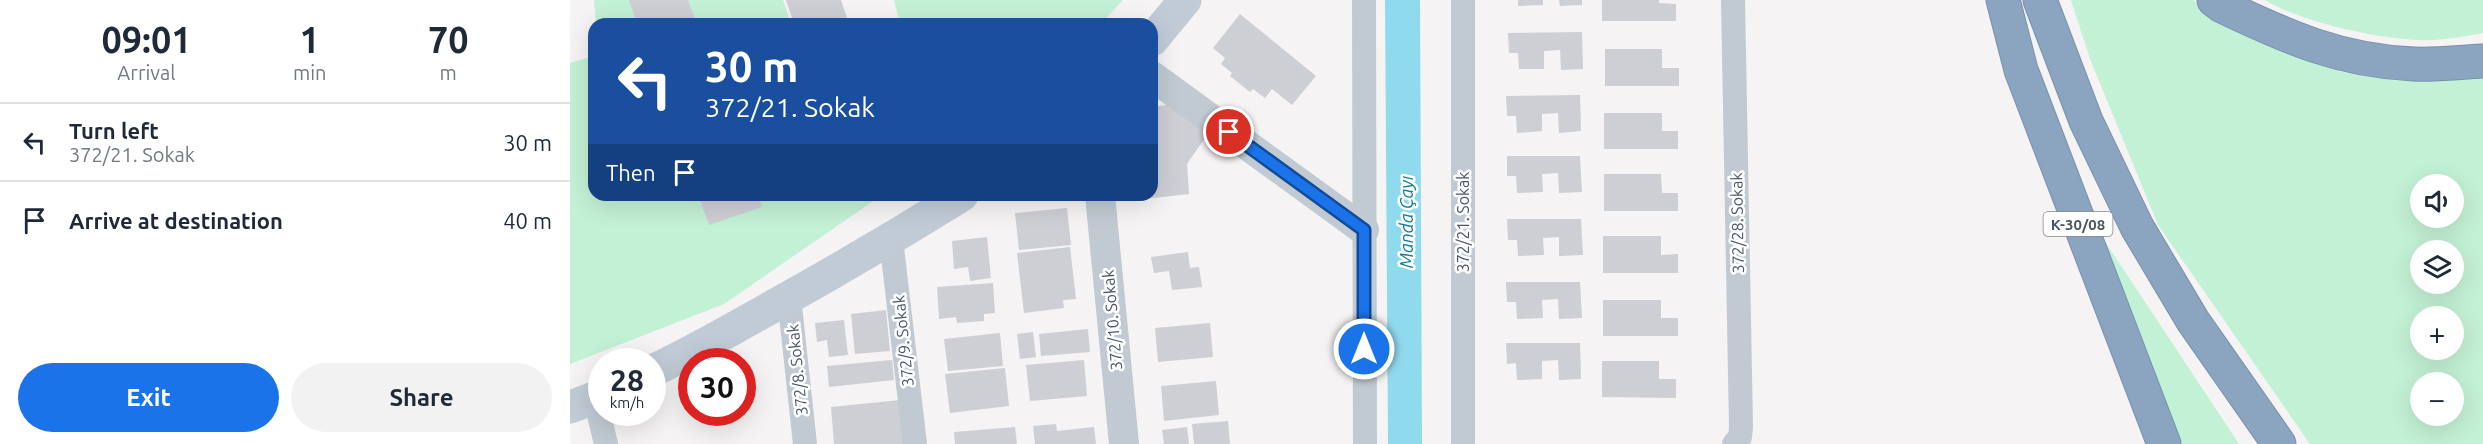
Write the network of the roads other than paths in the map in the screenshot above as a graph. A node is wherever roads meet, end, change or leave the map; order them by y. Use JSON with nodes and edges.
{"nodes":[{"id":1,"x":1185,"y":0,"type":"edge"},
{"id":2,"x":1364,"y":0,"type":"edge"},
{"id":3,"x":1463,"y":0,"type":"edge"},
{"id":4,"x":1733,"y":0,"type":"edge"},
{"id":5,"x":2003,"y":0,"type":"edge"},
{"id":6,"x":2040,"y":0,"type":"edge"},
{"id":7,"x":2214,"y":0,"type":"edge"},
{"id":8,"x":1158,"y":32,"type":"edge"},
{"id":9,"x":2483,"y":61,"type":"edge"},
{"id":10,"x":1158,"y":80,"type":"edge"},
{"id":11,"x":952,"y":201,"type":"edge"},
{"id":12,"x":1101,"y":201,"type":"edge"},
{"id":13,"x":1364,"y":230,"type":"junction"},
{"id":14,"x":891,"y":239,"type":"junction"},
{"id":15,"x":789,"y":297,"type":"junction"},
{"id":16,"x":699,"y":348,"type":"edge"},
{"id":17,"x":600,"y":426,"type":"edge"},
{"id":18,"x":606,"y":444,"type":"edge"},
{"id":19,"x":805,"y":444,"type":"edge"},
{"id":20,"x":915,"y":444,"type":"edge"},
{"id":21,"x":1124,"y":444,"type":"edge"},
{"id":22,"x":1365,"y":444,"type":"edge"},
{"id":23,"x":1463,"y":444,"type":"edge"},
{"id":24,"x":1734,"y":444,"type":"edge"},
{"id":25,"x":2163,"y":444,"type":"edge"},
{"id":26,"x":2279,"y":444,"type":"edge"}],
"edges":[{"from":1,"to":8,"type":"main road"},
{"from":2,"to":13,"type":"street"},
{"from":3,"to":23,"type":"street","name":"372/21. Sokak"},
{"from":4,"to":24,"type":"street","name":"372/28. Sokak"},
{"from":5,"to":25,"type":"highway","number":"K-30/08"},
{"from":6,"to":26,"type":"highway"},
{"from":7,"to":9,"type":"highway"},
{"from":10,"to":13,"type":"street"},
{"from":11,"to":14,"type":"main road"},
{"from":12,"to":21,"type":"street","name":"372/10. Sokak"},
{"from":13,"to":22,"type":"street"},
{"from":14,"to":15,"type":"main road"},
{"from":14,"to":20,"type":"street","name":"372/9. Sokak"},
{"from":15,"to":16,"type":"main road"},
{"from":15,"to":19,"type":"street","name":"372/8. Sokak"},
{"from":17,"to":18,"type":"street"}]}
